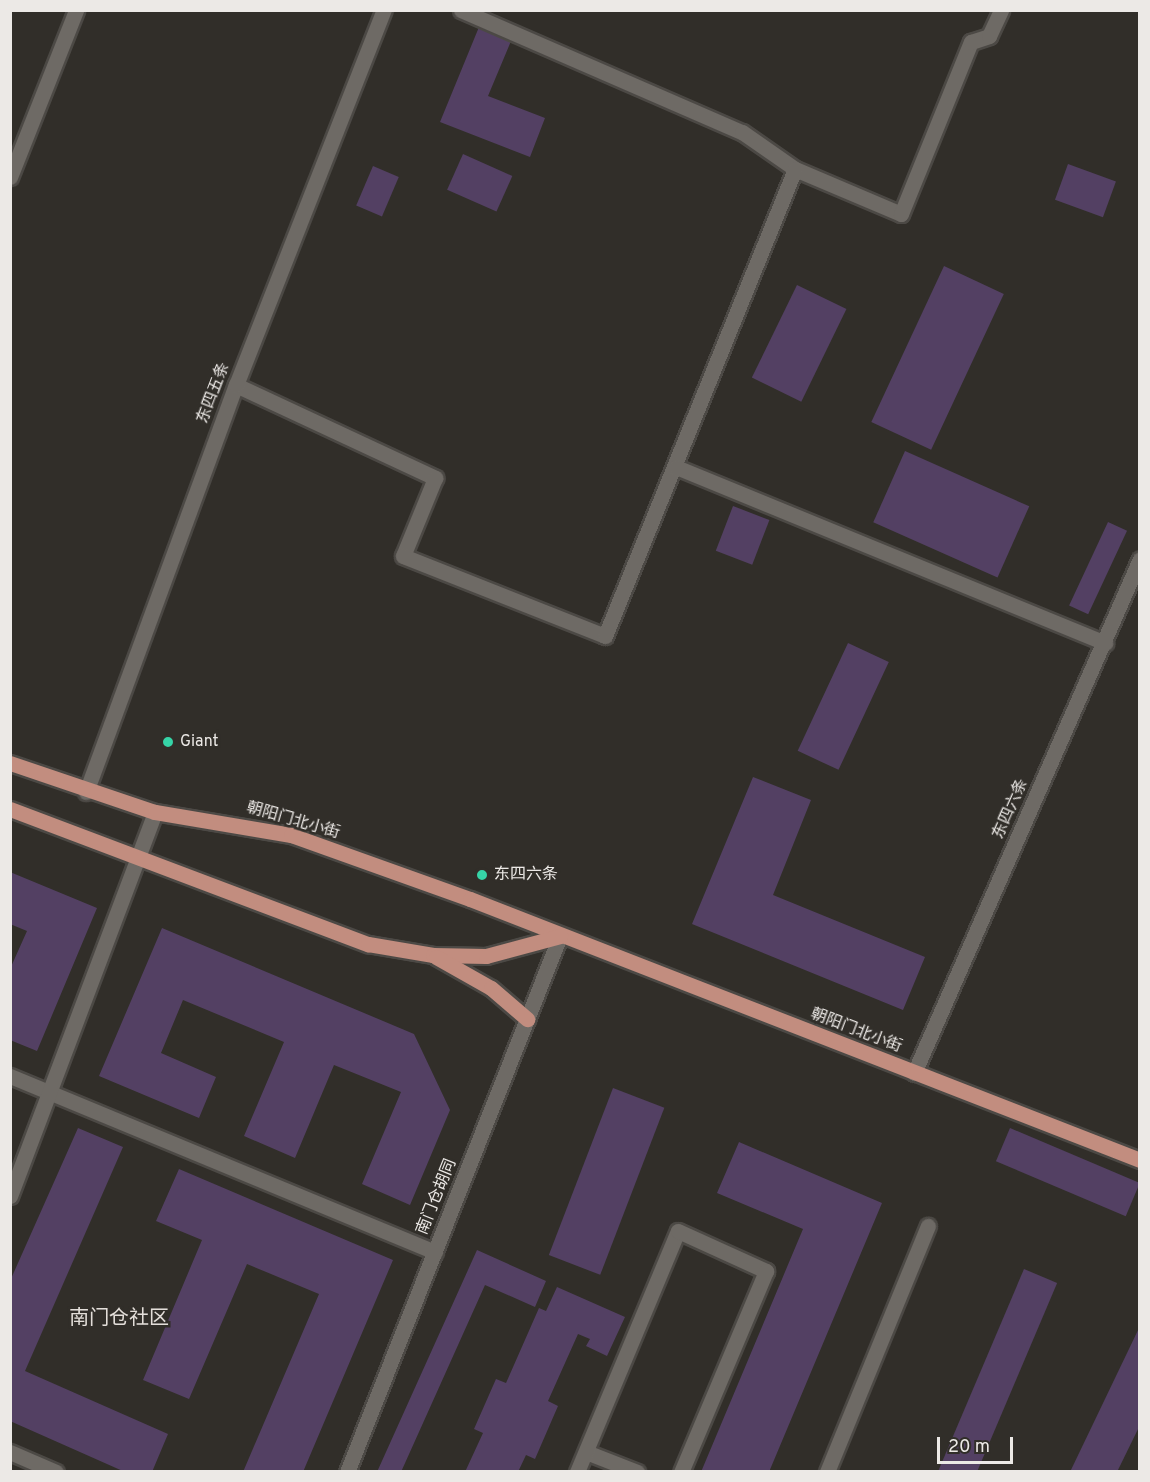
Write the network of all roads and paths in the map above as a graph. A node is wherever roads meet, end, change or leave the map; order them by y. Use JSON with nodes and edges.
{"nodes":[{"id":1,"x":76,"y":10,"type":"edge"},
{"id":2,"x":384,"y":10,"type":"edge"},
{"id":3,"x":461,"y":10,"type":"edge"},
{"id":4,"x":1001,"y":10,"type":"edge"},
{"id":5,"x":795,"y":169,"type":"junction"},
{"id":6,"x":10,"y":177,"type":"edge"},
{"id":7,"x":236,"y":385,"type":"junction"},
{"id":8,"x":676,"y":467,"type":"junction"},
{"id":9,"x":1140,"y":559,"type":"edge"},
{"id":10,"x":1105,"y":643,"type":"junction"},
{"id":11,"x":10,"y":763,"type":"edge"},
{"id":12,"x":86,"y":792,"type":"junction"},
{"id":13,"x":10,"y":809,"type":"edge"},
{"id":14,"x":155,"y":812,"type":"junction"},
{"id":15,"x":140,"y":859,"type":"junction"},
{"id":16,"x":560,"y":936,"type":"junction"},
{"id":17,"x":433,"y":955,"type":"junction"},
{"id":18,"x":527,"y":1019,"type":"junction"},
{"id":19,"x":914,"y":1073,"type":"junction"},
{"id":20,"x":10,"y":1076,"type":"edge"},
{"id":21,"x":50,"y":1092,"type":"junction"},
{"id":22,"x":1140,"y":1160,"type":"edge"},
{"id":23,"x":10,"y":1196,"type":"edge"},
{"id":24,"x":928,"y":1226,"type":"dead end"},
{"id":25,"x":435,"y":1252,"type":"junction"},
{"id":26,"x":10,"y":1452,"type":"edge"},
{"id":27,"x":585,"y":1452,"type":"junction"},
{"id":28,"x":56,"y":1472,"type":"edge"},
{"id":29,"x":347,"y":1472,"type":"edge"},
{"id":30,"x":577,"y":1472,"type":"edge"},
{"id":31,"x":637,"y":1472,"type":"edge"},
{"id":32,"x":681,"y":1472,"type":"edge"},
{"id":33,"x":827,"y":1472,"type":"edge"}],
"edges":[{"from":1,"to":6,"type":"street"},
{"from":2,"to":7,"type":"street","name":"东四五条"},
{"from":3,"to":5,"type":"street"},
{"from":4,"to":5,"type":"street"},
{"from":5,"to":8,"type":"street"},
{"from":7,"to":8,"type":"street"},
{"from":7,"to":12,"type":"street","name":"东四五条"},
{"from":8,"to":10,"type":"street"},
{"from":9,"to":10,"type":"street","name":"东四六条"},
{"from":10,"to":19,"type":"street","name":"东四六条"},
{"from":11,"to":12,"type":"main road","name":"朝阳门北小街"},
{"from":12,"to":14,"type":"main road","name":"朝阳门北小街"},
{"from":13,"to":15,"type":"main road"},
{"from":14,"to":15,"type":"street"},
{"from":14,"to":16,"type":"main road","name":"朝阳门北小街"},
{"from":15,"to":17,"type":"main road"},
{"from":15,"to":21,"type":"street"},
{"from":16,"to":17,"type":"main road"},
{"from":16,"to":18,"type":"street","name":"南门仓胡同"},
{"from":16,"to":19,"type":"main road","name":"朝阳门北小街"},
{"from":17,"to":18,"type":"main road"},
{"from":18,"to":25,"type":"street","name":"南门仓胡同"},
{"from":19,"to":22,"type":"main road","name":"朝阳门北小街"},
{"from":20,"to":21,"type":"street"},
{"from":21,"to":23,"type":"street"},
{"from":21,"to":25,"type":"street"},
{"from":24,"to":33,"type":"street"},
{"from":25,"to":29,"type":"street","name":"南门仓胡同"},
{"from":26,"to":28,"type":"street"},
{"from":27,"to":30,"type":"street"},
{"from":27,"to":31,"type":"street"},
{"from":27,"to":32,"type":"street"}]}
